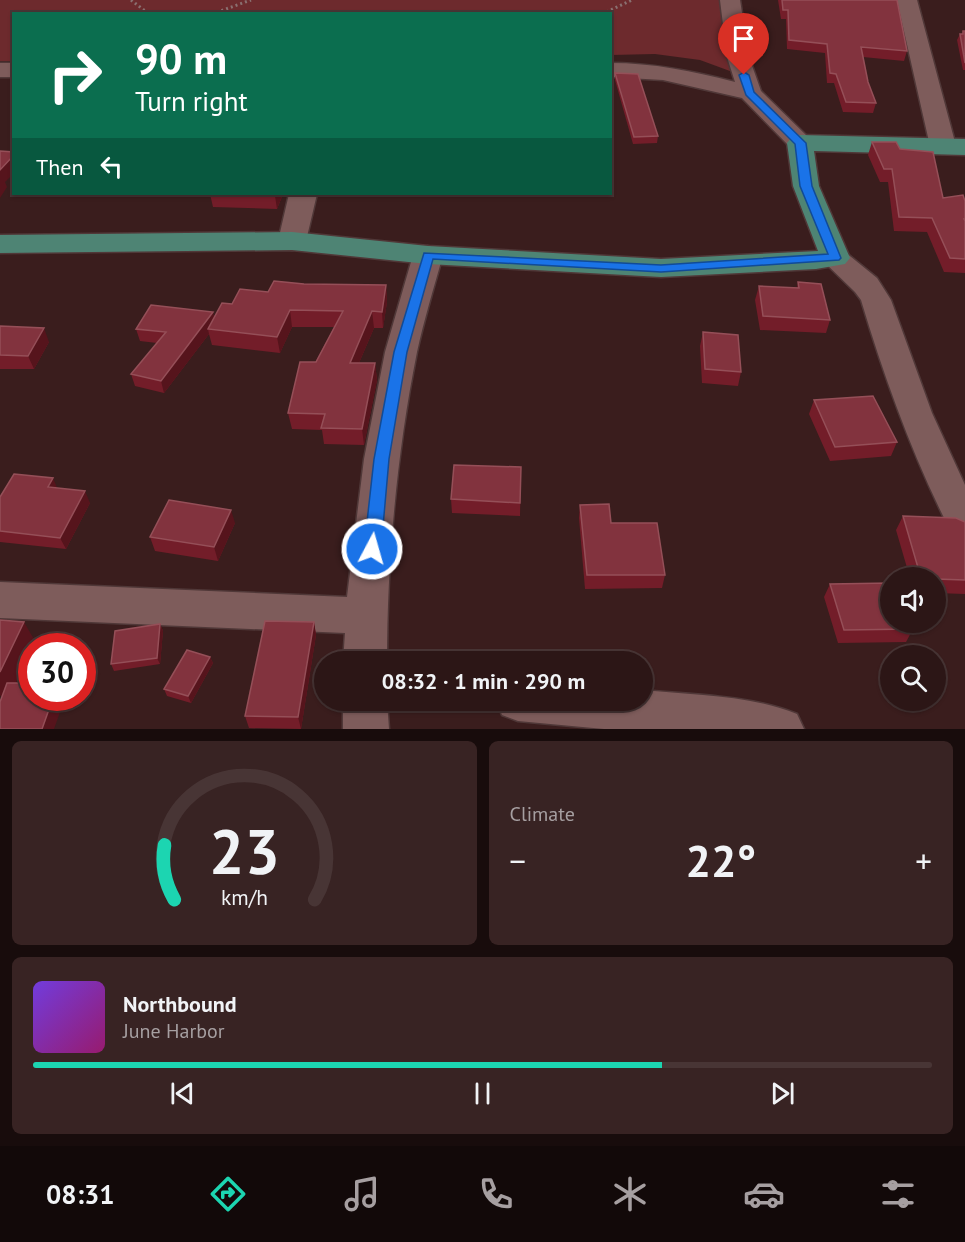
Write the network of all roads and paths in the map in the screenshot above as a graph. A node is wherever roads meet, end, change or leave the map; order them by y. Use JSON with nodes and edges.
{"nodes":[{"id":1,"x":131,"y":0,"type":"edge"},
{"id":2,"x":251,"y":0,"type":"edge"},
{"id":3,"x":632,"y":0,"type":"edge"},
{"id":4,"x":730,"y":0,"type":"edge"},
{"id":5,"x":907,"y":0,"type":"edge"},
{"id":6,"x":146,"y":12,"type":"edge"},
{"id":7,"x":218,"y":12,"type":"edge"},
{"id":8,"x":606,"y":12,"type":"edge"},
{"id":9,"x":612,"y":69,"type":"edge"},
{"id":10,"x":750,"y":93,"type":"junction"},
{"id":11,"x":800,"y":143,"type":"junction"},
{"id":12,"x":954,"y":147,"type":"edge"},
{"id":13,"x":303,"y":195,"type":"edge"},
{"id":14,"x":292,"y":241,"type":"junction"},
{"id":15,"x":0,"y":244,"type":"edge"},
{"id":16,"x":428,"y":255,"type":"junction"},
{"id":17,"x":835,"y":258,"type":"junction"},
{"id":18,"x":965,"y":521,"type":"edge"},
{"id":19,"x":0,"y":600,"type":"edge"},
{"id":20,"x":366,"y":616,"type":"junction"},
{"id":21,"x":365,"y":651,"type":"edge"},
{"id":22,"x":365,"y":711,"type":"edge"},
{"id":23,"x":637,"y":711,"type":"edge"},
{"id":24,"x":366,"y":729,"type":"edge"},
{"id":25,"x":781,"y":729,"type":"edge"}],
"edges":[{"from":1,"to":6,"type":"path"},
{"from":2,"to":7,"type":"path"},
{"from":3,"to":8,"type":"path"},
{"from":4,"to":10,"type":"street"},
{"from":5,"to":12,"type":"street"},
{"from":9,"to":10,"type":"street"},
{"from":10,"to":11,"type":"street"},
{"from":11,"to":12,"type":"main road"},
{"from":11,"to":17,"type":"main road"},
{"from":13,"to":14,"type":"street"},
{"from":14,"to":15,"type":"main road"},
{"from":14,"to":16,"type":"main road"},
{"from":16,"to":17,"type":"main road"},
{"from":16,"to":20,"type":"street"},
{"from":17,"to":18,"type":"street"},
{"from":19,"to":20,"type":"street"},
{"from":20,"to":21,"type":"street"},
{"from":22,"to":24,"type":"street"},
{"from":23,"to":25,"type":"street"}]}
